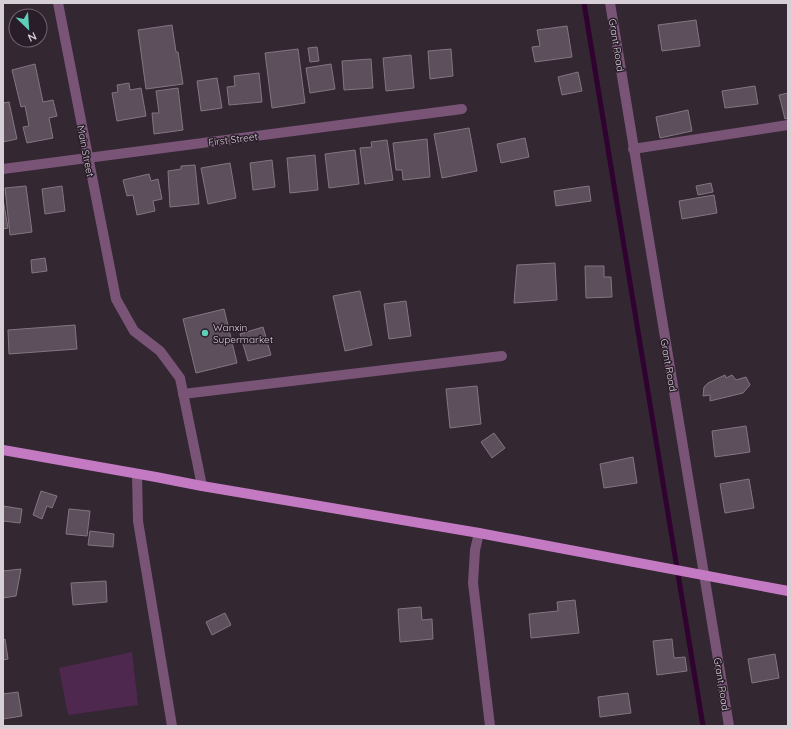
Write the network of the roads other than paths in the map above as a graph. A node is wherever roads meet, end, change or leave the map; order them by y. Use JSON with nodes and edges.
{"nodes":[{"id":1,"x":58,"y":3,"type":"edge"},
{"id":2,"x":610,"y":3,"type":"edge"},
{"id":3,"x":462,"y":109,"type":"dead end"},
{"id":4,"x":788,"y":125,"type":"edge"},
{"id":5,"x":633,"y":149,"type":"junction"},
{"id":6,"x":87,"y":158,"type":"junction"},
{"id":7,"x":3,"y":169,"type":"edge"},
{"id":8,"x":502,"y":356,"type":"dead end"},
{"id":9,"x":183,"y":394,"type":"junction"},
{"id":10,"x":3,"y":450,"type":"edge"},
{"id":11,"x":138,"y":474,"type":"junction"},
{"id":12,"x":202,"y":486,"type":"junction"},
{"id":13,"x":479,"y":533,"type":"junction"},
{"id":14,"x":705,"y":575,"type":"junction"},
{"id":15,"x":788,"y":591,"type":"edge"},
{"id":16,"x":172,"y":726,"type":"edge"},
{"id":17,"x":490,"y":726,"type":"edge"},
{"id":18,"x":729,"y":726,"type":"edge"}],
"edges":[{"from":1,"to":6,"type":"street","name":"Main Street"},
{"from":2,"to":5,"type":"street","name":"Grant Road"},
{"from":3,"to":6,"type":"street","name":"First Street"},
{"from":4,"to":5,"type":"street"},
{"from":5,"to":14,"type":"street","name":"Grant Road"},
{"from":6,"to":7,"type":"street","name":"First Street"},
{"from":6,"to":9,"type":"street","name":"Main Street"},
{"from":8,"to":9,"type":"street"},
{"from":9,"to":12,"type":"street","name":"Main Street"},
{"from":10,"to":11,"type":"main road"},
{"from":11,"to":12,"type":"main road"},
{"from":11,"to":16,"type":"street"},
{"from":12,"to":13,"type":"main road"},
{"from":13,"to":14,"type":"main road"},
{"from":13,"to":17,"type":"street"},
{"from":14,"to":15,"type":"main road"},
{"from":14,"to":18,"type":"street","name":"Grant Road"}]}
